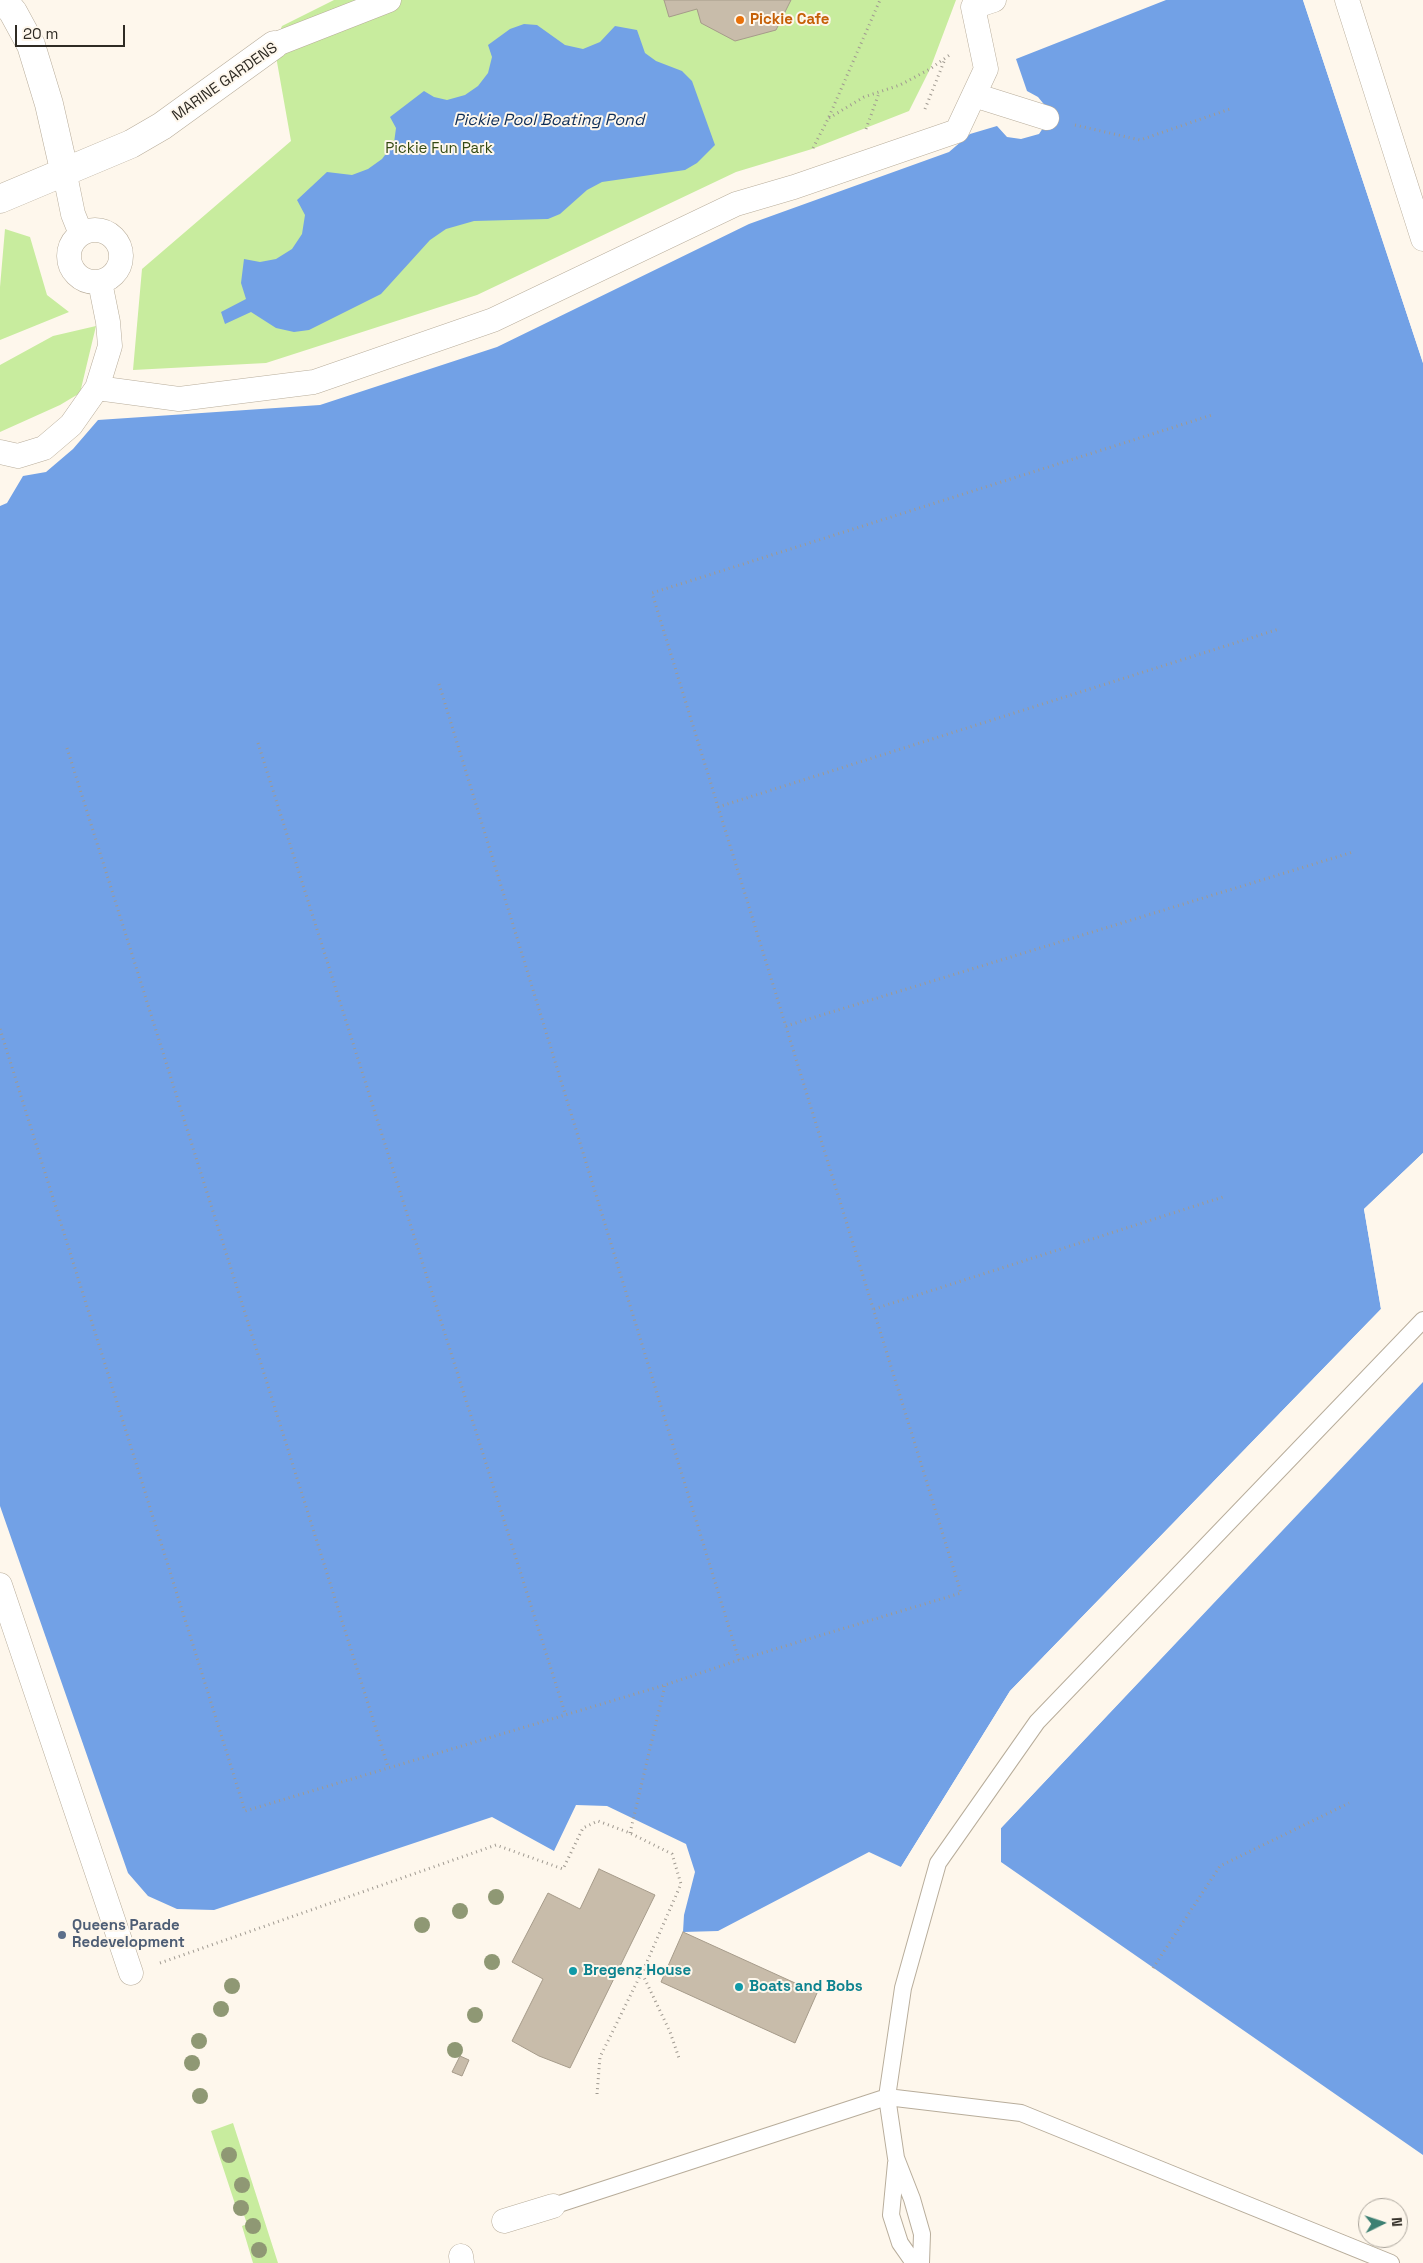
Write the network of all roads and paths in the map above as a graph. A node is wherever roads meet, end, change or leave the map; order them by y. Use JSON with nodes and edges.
{"nodes":[{"id":1,"x":3,"y":0,"type":"edge"},
{"id":2,"x":388,"y":0,"type":"edge"},
{"id":3,"x":880,"y":0,"type":"edge"},
{"id":4,"x":994,"y":0,"type":"edge"},
{"id":5,"x":1347,"y":0,"type":"edge"},
{"id":6,"x":979,"y":36,"type":"junction"},
{"id":7,"x":274,"y":45,"type":"joint"},
{"id":8,"x":945,"y":59,"type":"junction"},
{"id":9,"x":974,"y":95,"type":"junction"},
{"id":10,"x":1230,"y":109,"type":"dead end"},
{"id":11,"x":1047,"y":118,"type":"joint"},
{"id":12,"x":828,"y":119,"type":"junction"},
{"id":13,"x":910,"y":147,"type":"junction"},
{"id":14,"x":64,"y":170,"type":"junction"},
{"id":15,"x":794,"y":187,"type":"junction"},
{"id":16,"x":0,"y":199,"type":"edge"},
{"id":17,"x":81,"y":234,"type":"junction"},
{"id":18,"x":1423,"y":238,"type":"edge"},
{"id":19,"x":104,"y":302,"type":"junction"},
{"id":20,"x":96,"y":388,"type":"junction"},
{"id":21,"x":1212,"y":415,"type":"dead end"},
{"id":22,"x":0,"y":452,"type":"edge"},
{"id":23,"x":1279,"y":629,"type":"dead end"},
{"id":24,"x":440,"y":684,"type":"dead end"},
{"id":25,"x":258,"y":743,"type":"dead end"},
{"id":26,"x":67,"y":748,"type":"dead end"},
{"id":27,"x":718,"y":807,"type":"junction"},
{"id":28,"x":1353,"y":852,"type":"dead end"},
{"id":29,"x":786,"y":1026,"type":"junction"},
{"id":30,"x":0,"y":1029,"type":"edge"},
{"id":31,"x":1226,"y":1196,"type":"dead end"},
{"id":32,"x":874,"y":1309,"type":"junction"},
{"id":33,"x":1423,"y":1320,"type":"edge"},
{"id":34,"x":0,"y":1584,"type":"edge"},
{"id":35,"x":739,"y":1660,"type":"junction"},
{"id":36,"x":665,"y":1685,"type":"junction"},
{"id":37,"x":565,"y":1714,"type":"junction"},
{"id":38,"x":388,"y":1767,"type":"junction"},
{"id":39,"x":1349,"y":1803,"type":"dead end"},
{"id":40,"x":630,"y":1833,"type":"junction"},
{"id":41,"x":1153,"y":1968,"type":"dead end"},
{"id":42,"x":131,"y":1973,"type":"joint"},
{"id":43,"x":642,"y":1973,"type":"junction"},
{"id":44,"x":679,"y":2058,"type":"dead end"},
{"id":45,"x":597,"y":2094,"type":"dead end"},
{"id":46,"x":888,"y":2097,"type":"junction"},
{"id":47,"x":896,"y":2158,"type":"junction"},
{"id":48,"x":553,"y":2206,"type":"joint"},
{"id":49,"x":504,"y":2221,"type":"dead end"},
{"id":50,"x":914,"y":2263,"type":"edge"},
{"id":51,"x":921,"y":2263,"type":"edge"},
{"id":52,"x":1391,"y":2263,"type":"edge"}],
"edges":[{"from":1,"to":14,"type":"street"},
{"from":2,"to":7,"type":"street","name":"MARINE GARDENS"},
{"from":3,"to":12,"type":"path"},
{"from":4,"to":6,"type":"street"},
{"from":5,"to":18,"type":"street"},
{"from":6,"to":8,"type":"path"},
{"from":6,"to":9,"type":"street"},
{"from":7,"to":14,"type":"street","name":"MARINE GARDENS"},
{"from":8,"to":12,"type":"path"},
{"from":8,"to":13,"type":"path"},
{"from":9,"to":11,"type":"street"},
{"from":9,"to":13,"type":"street"},
{"from":10,"to":11,"type":"path"},
{"from":12,"to":15,"type":"path"},
{"from":13,"to":15,"type":"street"},
{"from":14,"to":16,"type":"street","name":"MARINE GARDENS"},
{"from":14,"to":17,"type":"street"},
{"from":15,"to":20,"type":"street"},
{"from":17,"to":19,"type":"street"},
{"from":17,"to":19,"type":"street"},
{"from":19,"to":20,"type":"street"},
{"from":20,"to":22,"type":"street"},
{"from":21,"to":27,"type":"path"},
{"from":23,"to":27,"type":"path"},
{"from":24,"to":35,"type":"path"},
{"from":25,"to":37,"type":"path"},
{"from":26,"to":38,"type":"path"},
{"from":27,"to":29,"type":"path"},
{"from":28,"to":29,"type":"path"},
{"from":29,"to":32,"type":"path"},
{"from":30,"to":38,"type":"path"},
{"from":31,"to":32,"type":"path"},
{"from":32,"to":35,"type":"path"},
{"from":33,"to":46,"type":"lane"},
{"from":34,"to":42,"type":"street"},
{"from":35,"to":36,"type":"path"},
{"from":36,"to":37,"type":"path"},
{"from":36,"to":40,"type":"path"},
{"from":37,"to":38,"type":"path"},
{"from":39,"to":41,"type":"path"},
{"from":40,"to":42,"type":"path"},
{"from":40,"to":43,"type":"path"},
{"from":43,"to":44,"type":"path"},
{"from":43,"to":45,"type":"path"},
{"from":46,"to":47,"type":"lane"},
{"from":46,"to":48,"type":"lane"},
{"from":46,"to":52,"type":"lane"},
{"from":47,"to":50,"type":"lane"},
{"from":47,"to":51,"type":"lane"},
{"from":48,"to":49,"type":"street"}]}
